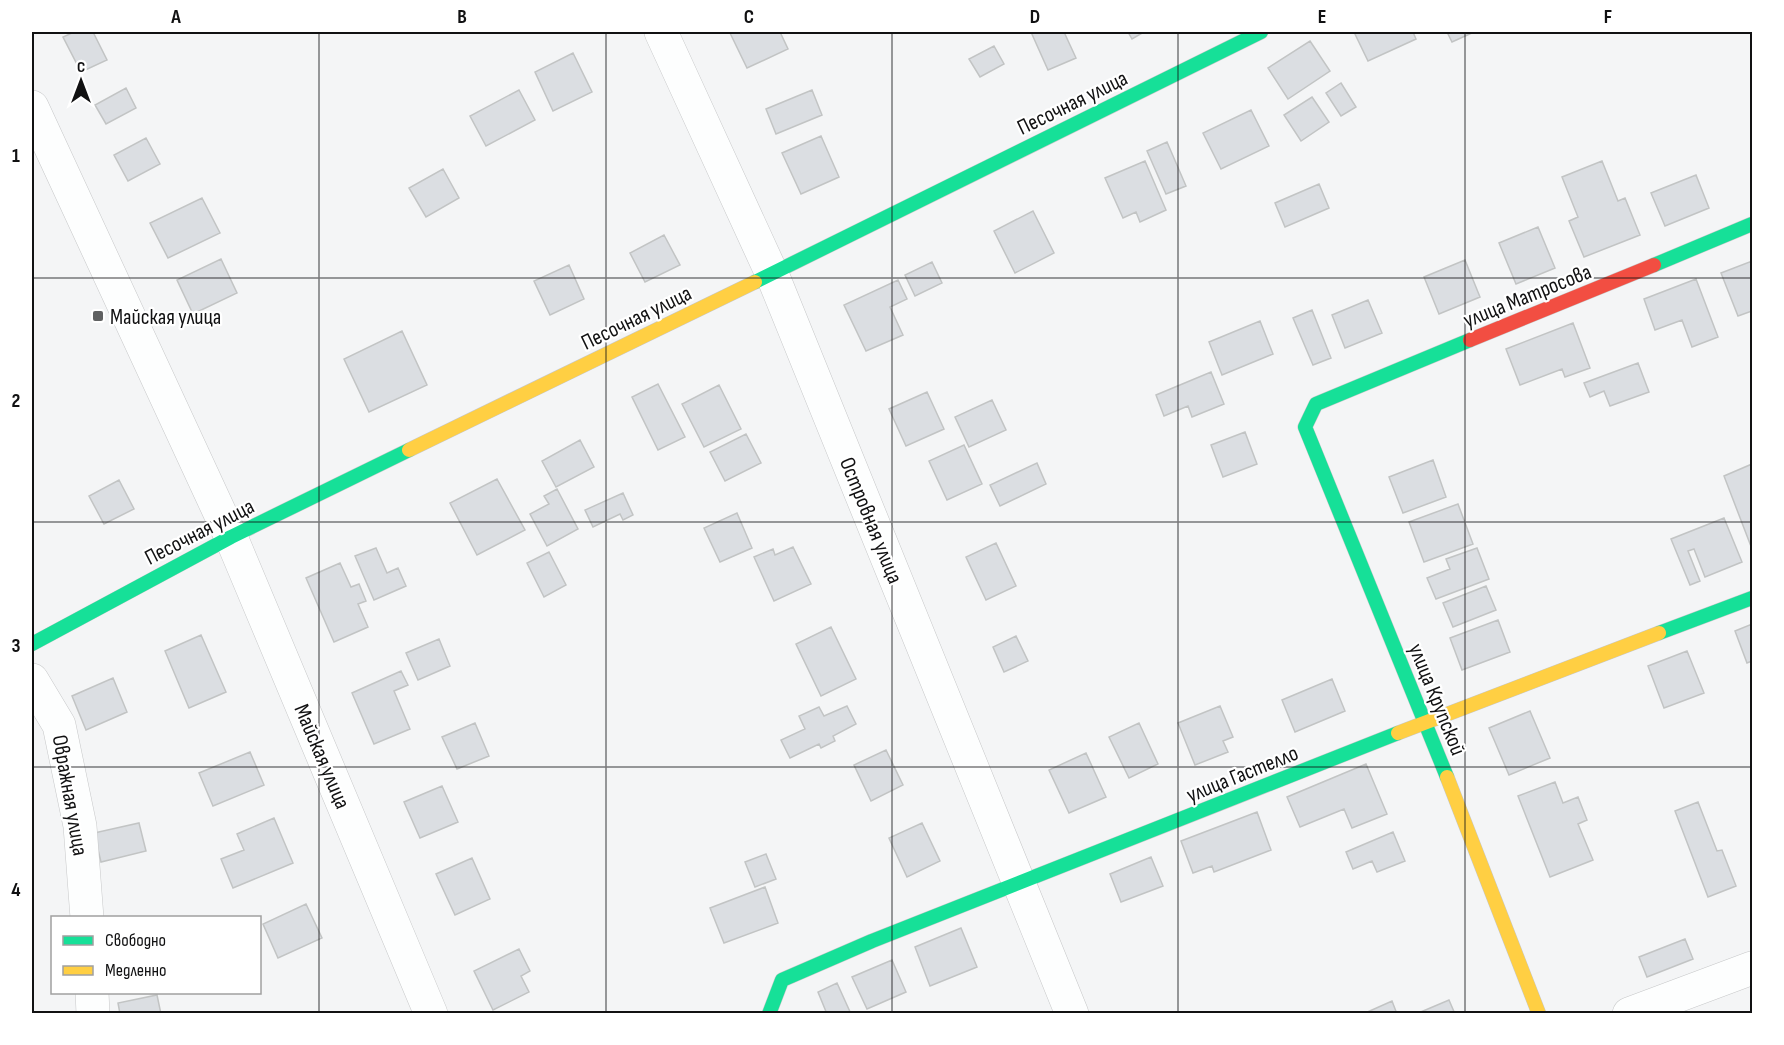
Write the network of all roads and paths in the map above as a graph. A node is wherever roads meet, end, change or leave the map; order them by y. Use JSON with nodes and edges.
{"nodes":[{"id":1,"x":661,"y":32,"type":"edge"},
{"id":2,"x":1261,"y":32,"type":"edge"},
{"id":3,"x":32,"y":106,"type":"edge"},
{"id":4,"x":1752,"y":224,"type":"edge"},
{"id":5,"x":772,"y":274,"type":"junction"},
{"id":6,"x":1316,"y":404,"type":"joint"},
{"id":7,"x":231,"y":537,"type":"junction"},
{"id":8,"x":1752,"y":598,"type":"edge"},
{"id":9,"x":32,"y":644,"type":"edge"},
{"id":10,"x":32,"y":680,"type":"edge"},
{"id":11,"x":1426,"y":722,"type":"junction"},
{"id":12,"x":1019,"y":883,"type":"junction"},
{"id":13,"x":87,"y":916,"type":"edge"},
{"id":14,"x":1752,"y":968,"type":"edge"},
{"id":15,"x":92,"y":994,"type":"edge"},
{"id":16,"x":93,"y":1014,"type":"edge"},
{"id":17,"x":431,"y":1014,"type":"edge"},
{"id":18,"x":769,"y":1014,"type":"edge"},
{"id":19,"x":1072,"y":1014,"type":"edge"},
{"id":20,"x":1539,"y":1014,"type":"edge"},
{"id":21,"x":1629,"y":1014,"type":"edge"}],
"edges":[{"from":1,"to":5,"type":"street","name":"Островная улица"},
{"from":2,"to":5,"type":"street","name":"Песочная улица"},
{"from":3,"to":7,"type":"street","name":"Майская улица"},
{"from":4,"to":6,"type":"street","name":"улица Матросова"},
{"from":5,"to":7,"type":"street","name":"Песочная улица"},
{"from":5,"to":12,"type":"street","name":"Островная улица"},
{"from":6,"to":11,"type":"street","name":"улица Крупской"},
{"from":7,"to":9,"type":"street","name":"Песочная улица"},
{"from":7,"to":17,"type":"street","name":"Майская улица"},
{"from":8,"to":11,"type":"street","name":"улица Гастелло"},
{"from":10,"to":13,"type":"street","name":"Овражная улица"},
{"from":11,"to":12,"type":"street","name":"улица Гастелло"},
{"from":11,"to":20,"type":"street","name":"улица Крупской"},
{"from":12,"to":18,"type":"street","name":"улица Гастелло"},
{"from":12,"to":19,"type":"street","name":"Островная улица"},
{"from":14,"to":21,"type":"street"},
{"from":15,"to":16,"type":"street"}]}
